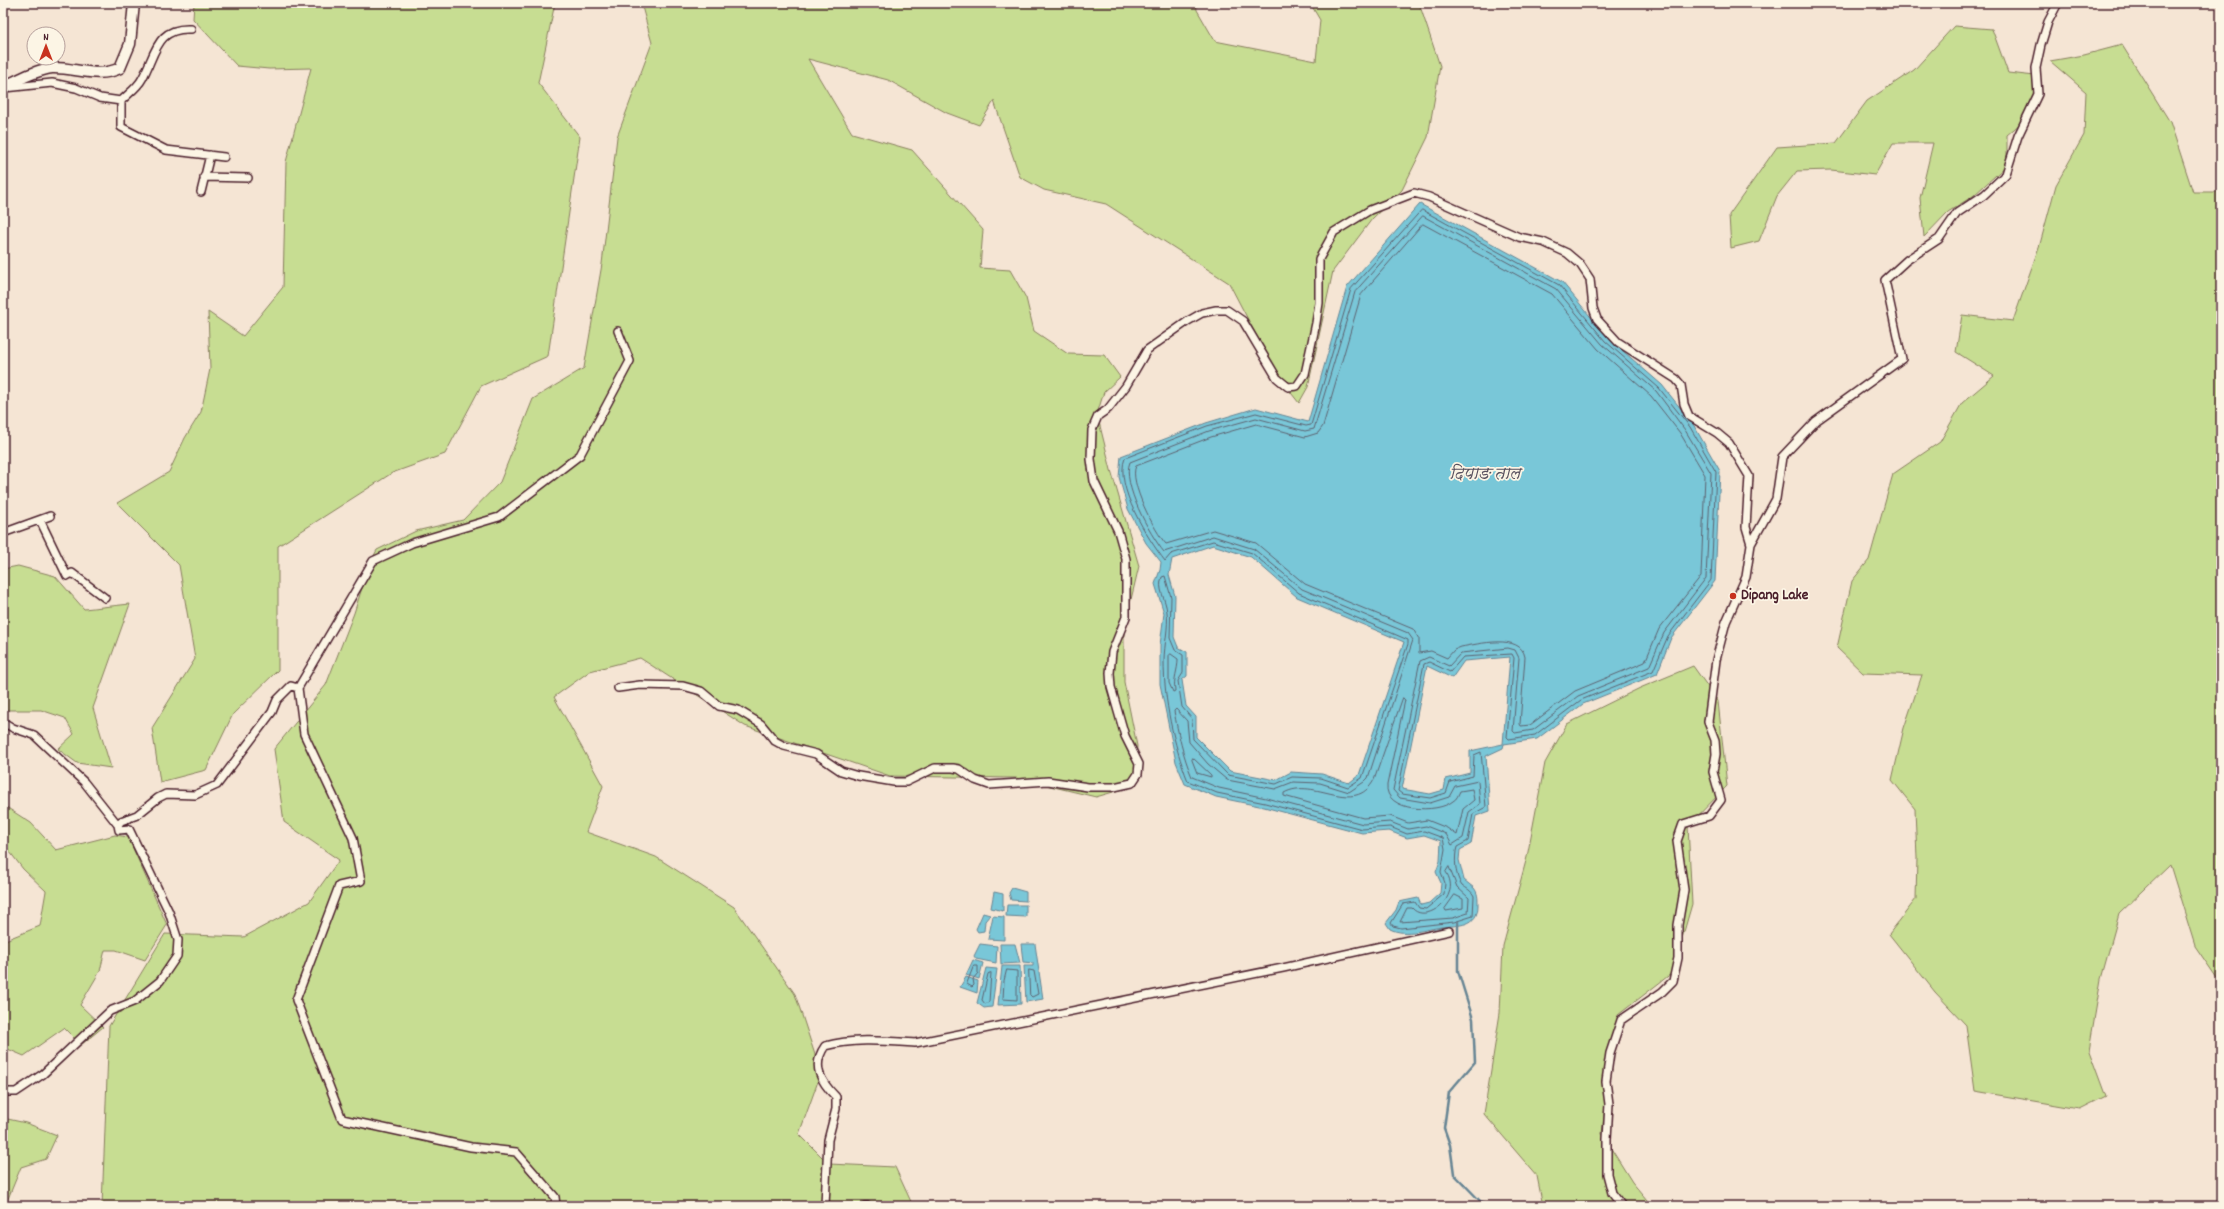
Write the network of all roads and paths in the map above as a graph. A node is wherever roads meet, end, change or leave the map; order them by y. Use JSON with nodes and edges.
{"nodes":[{"id":1,"x":134,"y":3,"type":"edge"},
{"id":2,"x":2058,"y":3,"type":"edge"},
{"id":3,"x":191,"y":29,"type":"dead end"},
{"id":4,"x":3,"y":88,"type":"edge"},
{"id":5,"x":121,"y":101,"type":"junction"},
{"id":6,"x":210,"y":155,"type":"junction"},
{"id":7,"x":224,"y":157,"type":"dead end"},
{"id":8,"x":204,"y":177,"type":"junction"},
{"id":9,"x":248,"y":178,"type":"dead end"},
{"id":10,"x":201,"y":192,"type":"dead end"},
{"id":11,"x":618,"y":331,"type":"dead end"},
{"id":12,"x":50,"y":516,"type":"dead end"},
{"id":13,"x":40,"y":520,"type":"junction"},
{"id":14,"x":3,"y":534,"type":"edge"},
{"id":15,"x":1751,"y":544,"type":"junction"},
{"id":16,"x":105,"y":598,"type":"dead end"},
{"id":17,"x":298,"y":688,"type":"junction"},
{"id":18,"x":618,"y":688,"type":"dead end"},
{"id":19,"x":3,"y":722,"type":"edge"},
{"id":20,"x":118,"y":825,"type":"junction"},
{"id":21,"x":1449,"y":931,"type":"dead end"},
{"id":22,"x":3,"y":1092,"type":"edge"},
{"id":23,"x":556,"y":1206,"type":"edge"},
{"id":24,"x":825,"y":1206,"type":"edge"},
{"id":25,"x":1622,"y":1206,"type":"edge"}],
"edges":[{"from":1,"to":4,"type":"main road"},
{"from":2,"to":15,"type":"street"},
{"from":3,"to":5,"type":"street"},
{"from":4,"to":5,"type":"street"},
{"from":5,"to":6,"type":"street"},
{"from":6,"to":7,"type":"street"},
{"from":6,"to":8,"type":"street"},
{"from":8,"to":9,"type":"street"},
{"from":8,"to":10,"type":"street"},
{"from":11,"to":17,"type":"street"},
{"from":12,"to":13,"type":"street"},
{"from":13,"to":14,"type":"street"},
{"from":13,"to":16,"type":"street"},
{"from":15,"to":18,"type":"street"},
{"from":15,"to":25,"type":"street"},
{"from":17,"to":20,"type":"street"},
{"from":17,"to":23,"type":"street"},
{"from":19,"to":20,"type":"street"},
{"from":20,"to":22,"type":"street"},
{"from":21,"to":24,"type":"street"}]}
